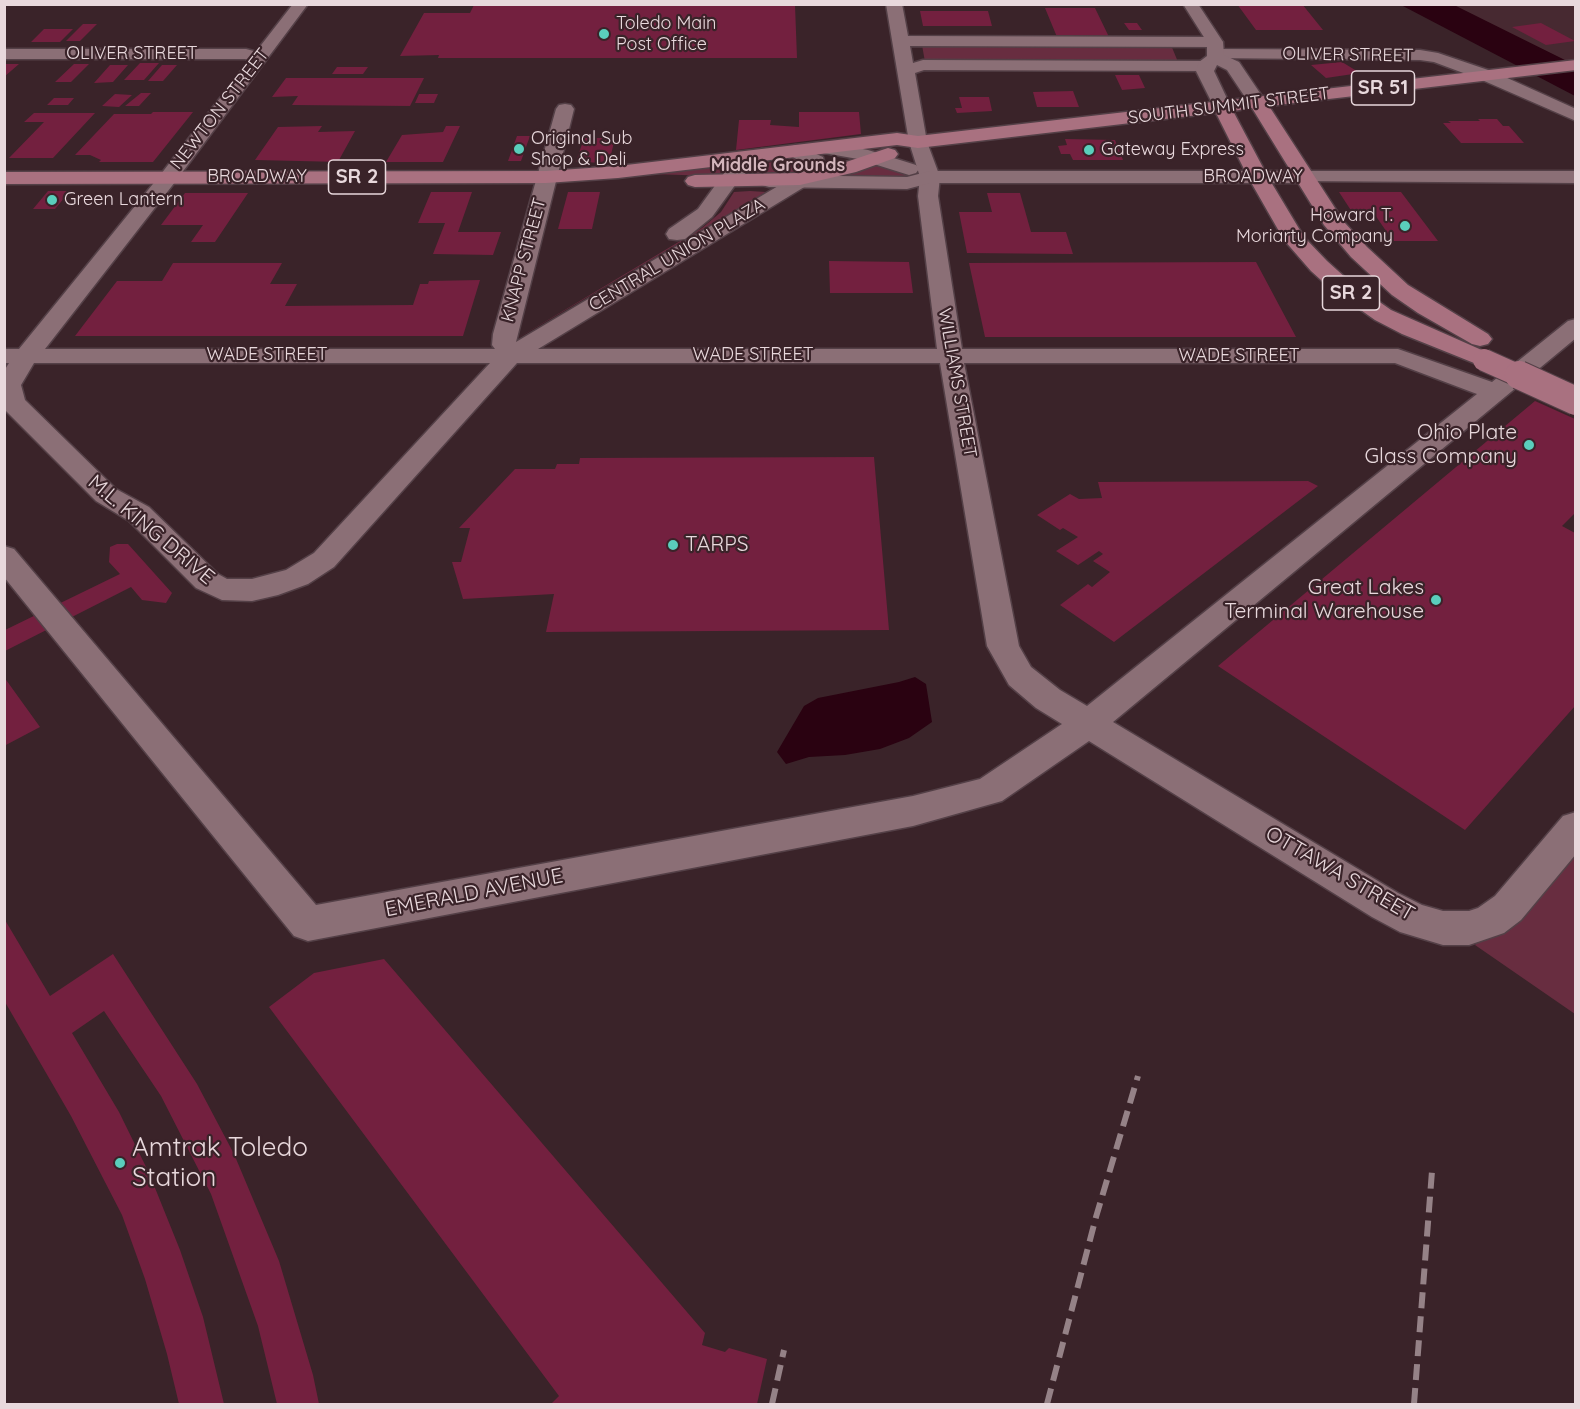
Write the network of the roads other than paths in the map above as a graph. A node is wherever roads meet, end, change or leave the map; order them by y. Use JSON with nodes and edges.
{"nodes":[{"id":1,"x":301,"y":4,"type":"edge"},
{"id":2,"x":894,"y":4,"type":"edge"},
{"id":3,"x":1190,"y":4,"type":"edge"},
{"id":4,"x":900,"y":41,"type":"junction"},
{"id":5,"x":4,"y":54,"type":"edge"},
{"id":6,"x":1213,"y":55,"type":"junction"},
{"id":7,"x":259,"y":58,"type":"junction"},
{"id":8,"x":1575,"y":65,"type":"edge"},
{"id":9,"x":906,"y":70,"type":"junction"},
{"id":10,"x":1488,"y":76,"type":"junction"},
{"id":11,"x":1257,"y":102,"type":"junction"},
{"id":12,"x":1222,"y":107,"type":"junction"},
{"id":13,"x":565,"y":109,"type":"dead end"},
{"id":14,"x":1575,"y":116,"type":"edge"},
{"id":15,"x":918,"y":142,"type":"junction"},
{"id":16,"x":825,"y":148,"type":"junction"},
{"id":17,"x":796,"y":151,"type":"junction"},
{"id":18,"x":762,"y":155,"type":"junction"},
{"id":19,"x":877,"y":159,"type":"junction"},
{"id":20,"x":546,"y":177,"type":"junction"},
{"id":21,"x":930,"y":177,"type":"junction"},
{"id":22,"x":1258,"y":177,"type":"junction"},
{"id":23,"x":1306,"y":177,"type":"junction"},
{"id":24,"x":1575,"y":177,"type":"edge"},
{"id":25,"x":4,"y":178,"type":"edge"},
{"id":26,"x":168,"y":178,"type":"junction"},
{"id":27,"x":803,"y":180,"type":"junction"},
{"id":28,"x":735,"y":181,"type":"junction"},
{"id":29,"x":1575,"y":326,"type":"edge"},
{"id":30,"x":508,"y":345,"type":"junction"},
{"id":31,"x":1492,"y":354,"type":"junction"},
{"id":32,"x":16,"y":356,"type":"edge"},
{"id":33,"x":952,"y":356,"type":"junction"},
{"id":34,"x":1575,"y":385,"type":"edge"},
{"id":35,"x":1496,"y":392,"type":"junction"},
{"id":36,"x":1575,"y":401,"type":"edge"},
{"id":37,"x":351,"y":530,"type":"joint"},
{"id":38,"x":4,"y":556,"type":"edge"},
{"id":39,"x":1089,"y":723,"type":"junction"},
{"id":40,"x":1575,"y":827,"type":"edge"}],
"edges":[{"from":1,"to":7,"type":"street","name":"NEWTON STREET"},
{"from":2,"to":4,"type":"street","name":"WILLIAMS STREET"},
{"from":3,"to":6,"type":"street"},
{"from":4,"to":6,"type":"street","name":"OLIVER STREET"},
{"from":4,"to":9,"type":"street","name":"WILLIAMS STREET"},
{"from":5,"to":7,"type":"street","name":"OLIVER STREET"},
{"from":6,"to":9,"type":"street","name":"OLIVER STREET"},
{"from":6,"to":10,"type":"street","name":"OLIVER STREET"},
{"from":6,"to":11,"type":"street"},
{"from":6,"to":12,"type":"street"},
{"from":7,"to":26,"type":"street","name":"NEWTON STREET"},
{"from":8,"to":10,"type":"main road","name":"SOUTH SUMMIT STREET","number":"SR 51"},
{"from":9,"to":15,"type":"street","name":"WILLIAMS STREET"},
{"from":10,"to":11,"type":"main road","name":"SOUTH SUMMIT STREET","number":"SR 51"},
{"from":10,"to":14,"type":"street","name":"OLIVER STREET"},
{"from":11,"to":12,"type":"main road","name":"SOUTH SUMMIT STREET"},
{"from":11,"to":23,"type":"main road","number":"SR 2"},
{"from":12,"to":15,"type":"main road","name":"SOUTH SUMMIT STREET"},
{"from":12,"to":22,"type":"main road","number":"SR 2"},
{"from":13,"to":20,"type":"street","name":"KNAPP STREET"},
{"from":15,"to":16,"type":"main road","name":"SOUTH SUMMIT STREET","number":"SR 2"},
{"from":15,"to":19,"type":"main road","name":"SOUTH SUMMIT STREET"},
{"from":15,"to":21,"type":"street","name":"WILLIAMS STREET"},
{"from":16,"to":17,"type":"main road","name":"BROADWAY","number":"SR 2"},
{"from":16,"to":19,"type":"street","name":"BROADWAY"},
{"from":17,"to":18,"type":"main road","name":"BROADWAY","number":"SR 2"},
{"from":17,"to":27,"type":"street"},
{"from":18,"to":20,"type":"main road","name":"BROADWAY","number":"SR 2"},
{"from":18,"to":28,"type":"street","name":"CENTRAL UNION PLAZA"},
{"from":19,"to":21,"type":"street","name":"BROADWAY"},
{"from":19,"to":27,"type":"main road","name":"SOUTH SUMMIT STREET"},
{"from":20,"to":26,"type":"main road","name":"BROADWAY","number":"SR 2"},
{"from":20,"to":28,"type":"main road","name":"BROADWAY","number":"SR 2"},
{"from":20,"to":30,"type":"street","name":"KNAPP STREET"},
{"from":21,"to":22,"type":"street","name":"BROADWAY"},
{"from":21,"to":27,"type":"street","name":"BROADWAY"},
{"from":21,"to":33,"type":"street","name":"WILLIAMS STREET"},
{"from":22,"to":23,"type":"street","name":"BROADWAY"},
{"from":22,"to":31,"type":"main road","number":"SR 2"},
{"from":23,"to":24,"type":"street","name":"BROADWAY"},
{"from":23,"to":31,"type":"main road","number":"SR 2"},
{"from":25,"to":26,"type":"main road","name":"BROADWAY","number":"SR 2"},
{"from":26,"to":32,"type":"street","name":"NEWTON STREET"},
{"from":27,"to":28,"type":"street","name":"BROADWAY"},
{"from":27,"to":30,"type":"street","name":"CENTRAL UNION PLAZA"},
{"from":28,"to":30,"type":"street","name":"CENTRAL UNION PLAZA"},
{"from":29,"to":35,"type":"street"},
{"from":30,"to":32,"type":"street","name":"WADE STREET"},
{"from":30,"to":33,"type":"street","name":"WADE STREET"},
{"from":30,"to":37,"type":"street","name":"KNAPP STREET"},
{"from":31,"to":34,"type":"main road","number":"SR 2"},
{"from":31,"to":36,"type":"main road","number":"SR 2","bridge":true},
{"from":32,"to":37,"type":"street","name":"M.L. KING DRIVE"},
{"from":33,"to":35,"type":"street","name":"WADE STREET"},
{"from":33,"to":39,"type":"street","name":"WILLIAMS STREET"},
{"from":35,"to":39,"type":"street"},
{"from":38,"to":39,"type":"street","name":"EMERALD AVENUE"},
{"from":39,"to":40,"type":"street","name":"OTTAWA STREET"}]}
